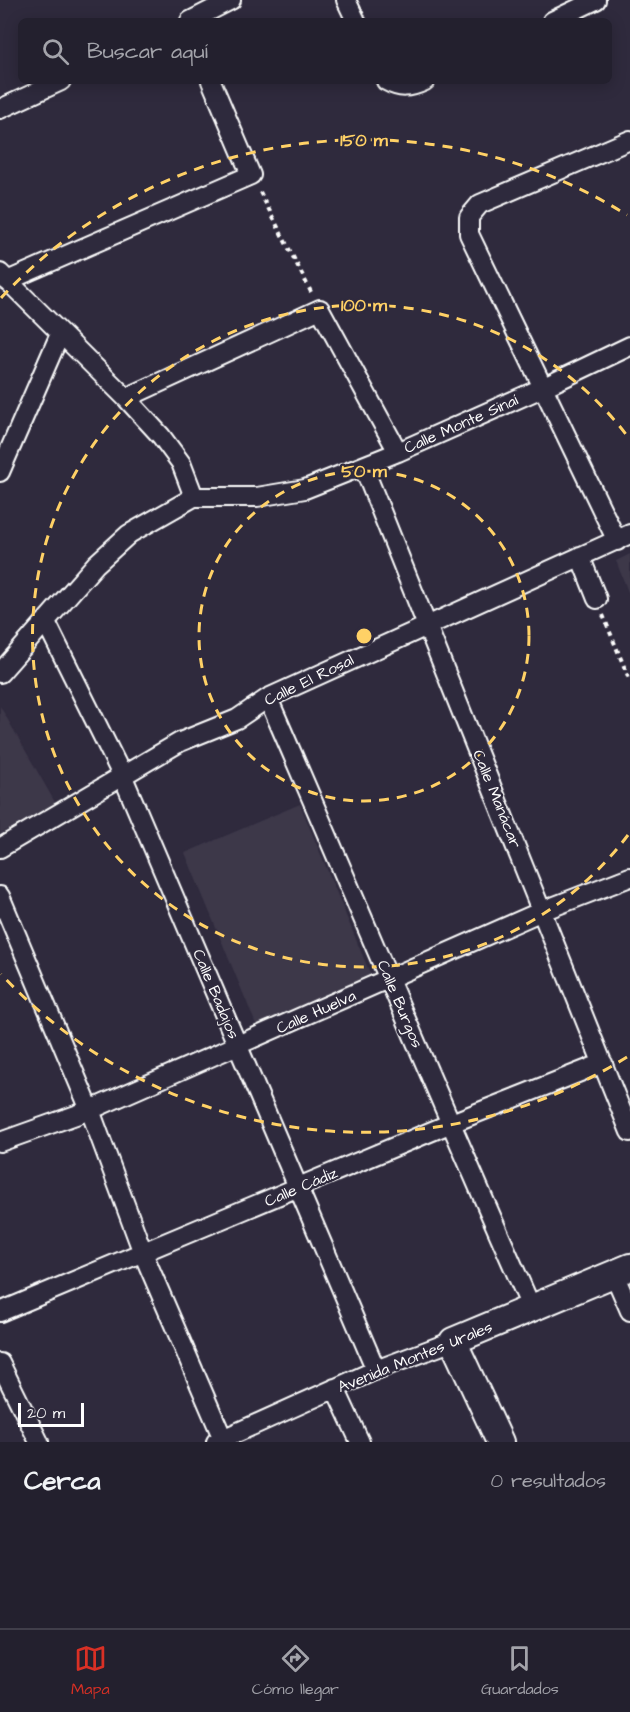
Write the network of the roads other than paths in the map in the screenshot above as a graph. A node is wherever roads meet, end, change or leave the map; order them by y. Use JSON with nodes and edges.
{"nodes":[{"id":1,"x":231,"y":0,"type":"edge"},
{"id":2,"x":346,"y":0,"type":"edge"},
{"id":3,"x":596,"y":0,"type":"edge"},
{"id":4,"x":196,"y":18,"type":"edge"},
{"id":5,"x":355,"y":18,"type":"edge"},
{"id":6,"x":558,"y":18,"type":"edge"},
{"id":7,"x":54,"y":84,"type":"edge"},
{"id":8,"x":212,"y":84,"type":"edge"},
{"id":9,"x":391,"y":84,"type":"edge"},
{"id":10,"x":419,"y":84,"type":"edge"},
{"id":11,"x":0,"y":109,"type":"edge"},
{"id":12,"x":630,"y":140,"type":"edge"},
{"id":13,"x":3,"y":277,"type":"edge"},
{"id":14,"x":60,"y":334,"type":"junction"},
{"id":15,"x":630,"y":346,"type":"edge"},
{"id":16,"x":542,"y":388,"type":"junction"},
{"id":17,"x":126,"y":398,"type":"junction"},
{"id":18,"x":398,"y":452,"type":"junction"},
{"id":19,"x":363,"y":466,"type":"junction"},
{"id":20,"x":0,"y":472,"type":"edge"},
{"id":21,"x":194,"y":497,"type":"junction"},
{"id":22,"x":624,"y":537,"type":"edge"},
{"id":23,"x":580,"y":556,"type":"junction"},
{"id":24,"x":597,"y":599,"type":"road end"},
{"id":25,"x":46,"y":622,"type":"junction"},
{"id":26,"x":426,"y":626,"type":"junction"},
{"id":27,"x":0,"y":673,"type":"edge"},
{"id":28,"x":268,"y":698,"type":"junction"},
{"id":29,"x":123,"y":777,"type":"junction"},
{"id":30,"x":0,"y":848,"type":"edge"},
{"id":31,"x":630,"y":877,"type":"edge"},
{"id":32,"x":0,"y":896,"type":"edge"},
{"id":33,"x":542,"y":911,"type":"junction"},
{"id":34,"x":390,"y":979,"type":"junction"},
{"id":35,"x":238,"y":1046,"type":"junction"},
{"id":36,"x":603,"y":1063,"type":"junction"},
{"id":37,"x":90,"y":1110,"type":"junction"},
{"id":38,"x":449,"y":1124,"type":"junction"},
{"id":39,"x":630,"y":1132,"type":"edge"},
{"id":40,"x":0,"y":1142,"type":"edge"},
{"id":41,"x":298,"y":1189,"type":"junction"},
{"id":42,"x":143,"y":1253,"type":"junction"},
{"id":43,"x":622,"y":1270,"type":"edge"},
{"id":44,"x":532,"y":1309,"type":"junction"},
{"id":45,"x":630,"y":1311,"type":"edge"},
{"id":46,"x":0,"y":1312,"type":"edge"},
{"id":47,"x":453,"y":1341,"type":"junction"},
{"id":48,"x":0,"y":1364,"type":"edge"},
{"id":49,"x":376,"y":1370,"type":"junction"},
{"id":50,"x":335,"y":1388,"type":"junction"},
{"id":51,"x":219,"y":1440,"type":"edge"},
{"id":52,"x":39,"y":1442,"type":"edge"},
{"id":53,"x":360,"y":1442,"type":"edge"},
{"id":54,"x":500,"y":1442,"type":"edge"}],
"edges":[{"from":1,"to":4,"type":"street"},
{"from":2,"to":5,"type":"street"},
{"from":3,"to":6,"type":"street"},
{"from":7,"to":11,"type":"street"},
{"from":8,"to":13,"type":"street"},
{"from":9,"to":10,"type":"street"},
{"from":12,"to":16,"type":"street"},
{"from":13,"to":14,"type":"street"},
{"from":14,"to":17,"type":"street"},
{"from":14,"to":20,"type":"street"},
{"from":15,"to":16,"type":"street","name":"Calle Monte Sinaí"},
{"from":16,"to":18,"type":"street","name":"Calle Monte Sinaí"},
{"from":16,"to":22,"type":"street"},
{"from":17,"to":18,"type":"street"},
{"from":17,"to":21,"type":"street"},
{"from":18,"to":19,"type":"street","name":"Calle Monte Sinaí"},
{"from":19,"to":21,"type":"street","name":"Calle Monte Sinaí"},
{"from":19,"to":26,"type":"street","name":"Calle Manácar"},
{"from":21,"to":25,"type":"street","name":"Calle Monte Sinaí"},
{"from":22,"to":23,"type":"street","name":"Calle El Rosal"},
{"from":23,"to":24,"type":"street"},
{"from":23,"to":26,"type":"street","name":"Calle El Rosal"},
{"from":25,"to":27,"type":"street","name":"Calle Monte Sinaí"},
{"from":25,"to":29,"type":"street","name":"Calle Badajos"},
{"from":26,"to":28,"type":"street","name":"Calle El Rosal"},
{"from":26,"to":33,"type":"street","name":"Calle Manácar"},
{"from":28,"to":29,"type":"street","name":"Calle El Rosal"},
{"from":28,"to":34,"type":"street","name":"Calle Burgos"},
{"from":29,"to":30,"type":"street","name":"Calle El Rosal"},
{"from":29,"to":35,"type":"street","name":"Calle Badajos"},
{"from":31,"to":33,"type":"street","name":"Calle Huelva"},
{"from":32,"to":37,"type":"street"},
{"from":33,"to":34,"type":"street","name":"Calle Huelva"},
{"from":33,"to":36,"type":"street","name":"Calle Manácar"},
{"from":34,"to":35,"type":"street","name":"Calle Huelva"},
{"from":34,"to":38,"type":"street","name":"Calle Burgos"},
{"from":35,"to":37,"type":"street","name":"Calle Huelva"},
{"from":35,"to":41,"type":"street","name":"Calle Badajos"},
{"from":36,"to":38,"type":"street","name":"Calle Cádiz"},
{"from":36,"to":39,"type":"street","name":"Calle Manácar"},
{"from":37,"to":40,"type":"street","name":"Calle Huelva"},
{"from":37,"to":42,"type":"street"},
{"from":38,"to":41,"type":"street","name":"Calle Cádiz"},
{"from":38,"to":44,"type":"street","name":"Calle Burgos"},
{"from":41,"to":42,"type":"street","name":"Calle Cádiz"},
{"from":41,"to":49,"type":"street","name":"Calle Badajos"},
{"from":42,"to":46,"type":"street","name":"Calle Cádiz"},
{"from":42,"to":51,"type":"street"},
{"from":43,"to":44,"type":"main road","name":"Avenida Montes Urales"},
{"from":43,"to":45,"type":"street"},
{"from":44,"to":47,"type":"main road","name":"Avenida Montes Urales"},
{"from":47,"to":49,"type":"street","name":"Avenida Montes Urales"},
{"from":47,"to":54,"type":"main road"},
{"from":48,"to":52,"type":"street"},
{"from":49,"to":50,"type":"street","name":"Avenida Montes Urales"},
{"from":50,"to":51,"type":"street","name":"Avenida Montes Urales"},
{"from":50,"to":53,"type":"street"}]}
